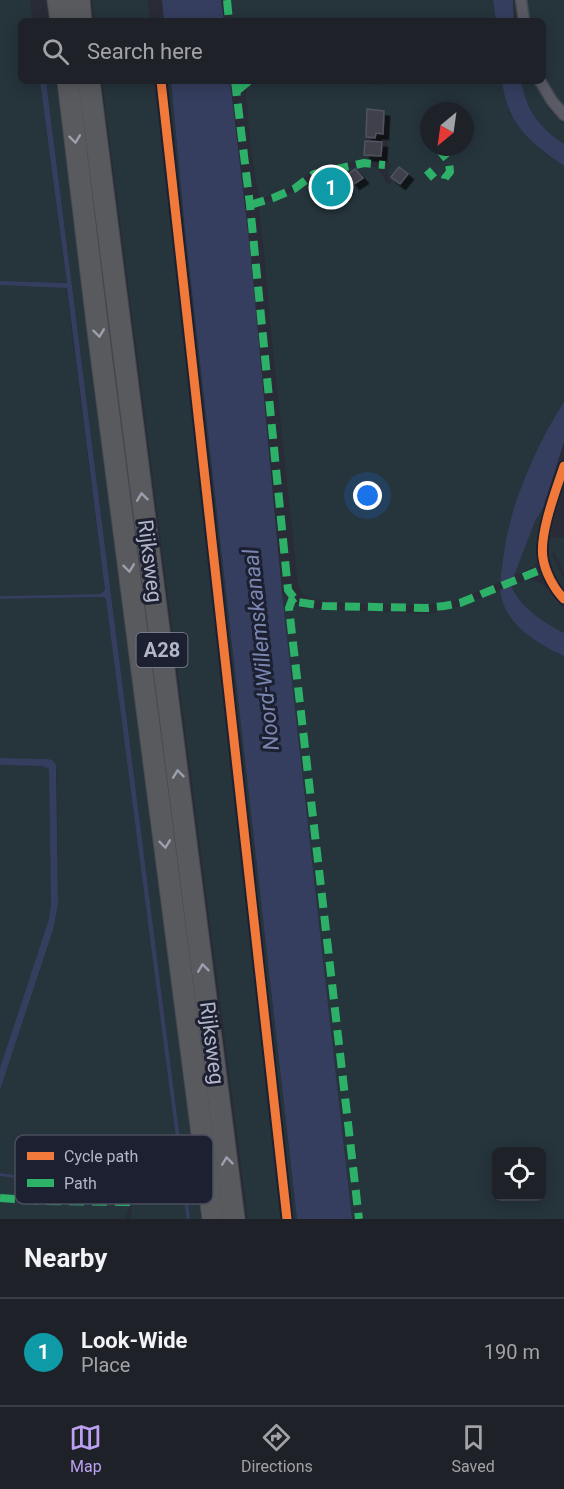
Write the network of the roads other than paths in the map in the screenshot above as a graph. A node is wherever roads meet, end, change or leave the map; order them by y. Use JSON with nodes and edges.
{"nodes":[{"id":1,"x":58,"y":0,"type":"edge"},
{"id":2,"x":79,"y":0,"type":"edge"},
{"id":3,"x":521,"y":0,"type":"edge"},
{"id":4,"x":61,"y":18,"type":"edge"},
{"id":5,"x":81,"y":18,"type":"edge"},
{"id":6,"x":524,"y":18,"type":"edge"},
{"id":7,"x":68,"y":84,"type":"edge"},
{"id":8,"x":89,"y":84,"type":"edge"},
{"id":9,"x":542,"y":84,"type":"edge"},
{"id":10,"x":564,"y":115,"type":"edge"},
{"id":11,"x":564,"y":466,"type":"edge"},
{"id":12,"x":564,"y":599,"type":"edge"},
{"id":13,"x":202,"y":1135,"type":"edge"},
{"id":14,"x":211,"y":1204,"type":"edge"},
{"id":15,"x":213,"y":1219,"type":"edge"},
{"id":16,"x":234,"y":1219,"type":"edge"}],
"edges":[{"from":1,"to":4,"type":"highway"},
{"from":2,"to":5,"type":"highway"},
{"from":3,"to":6,"type":"street"},
{"from":7,"to":13,"type":"highway","name":"Rijksweg","number":"A28","one_way":true},
{"from":16,"to":8,"type":"highway","name":"Rijksweg","number":"A28","one_way":true},
{"from":9,"to":10,"type":"street"},
{"from":11,"to":12,"type":"street"},
{"from":14,"to":15,"type":"highway","name":"Rijksweg","number":"A28","one_way":true}]}
